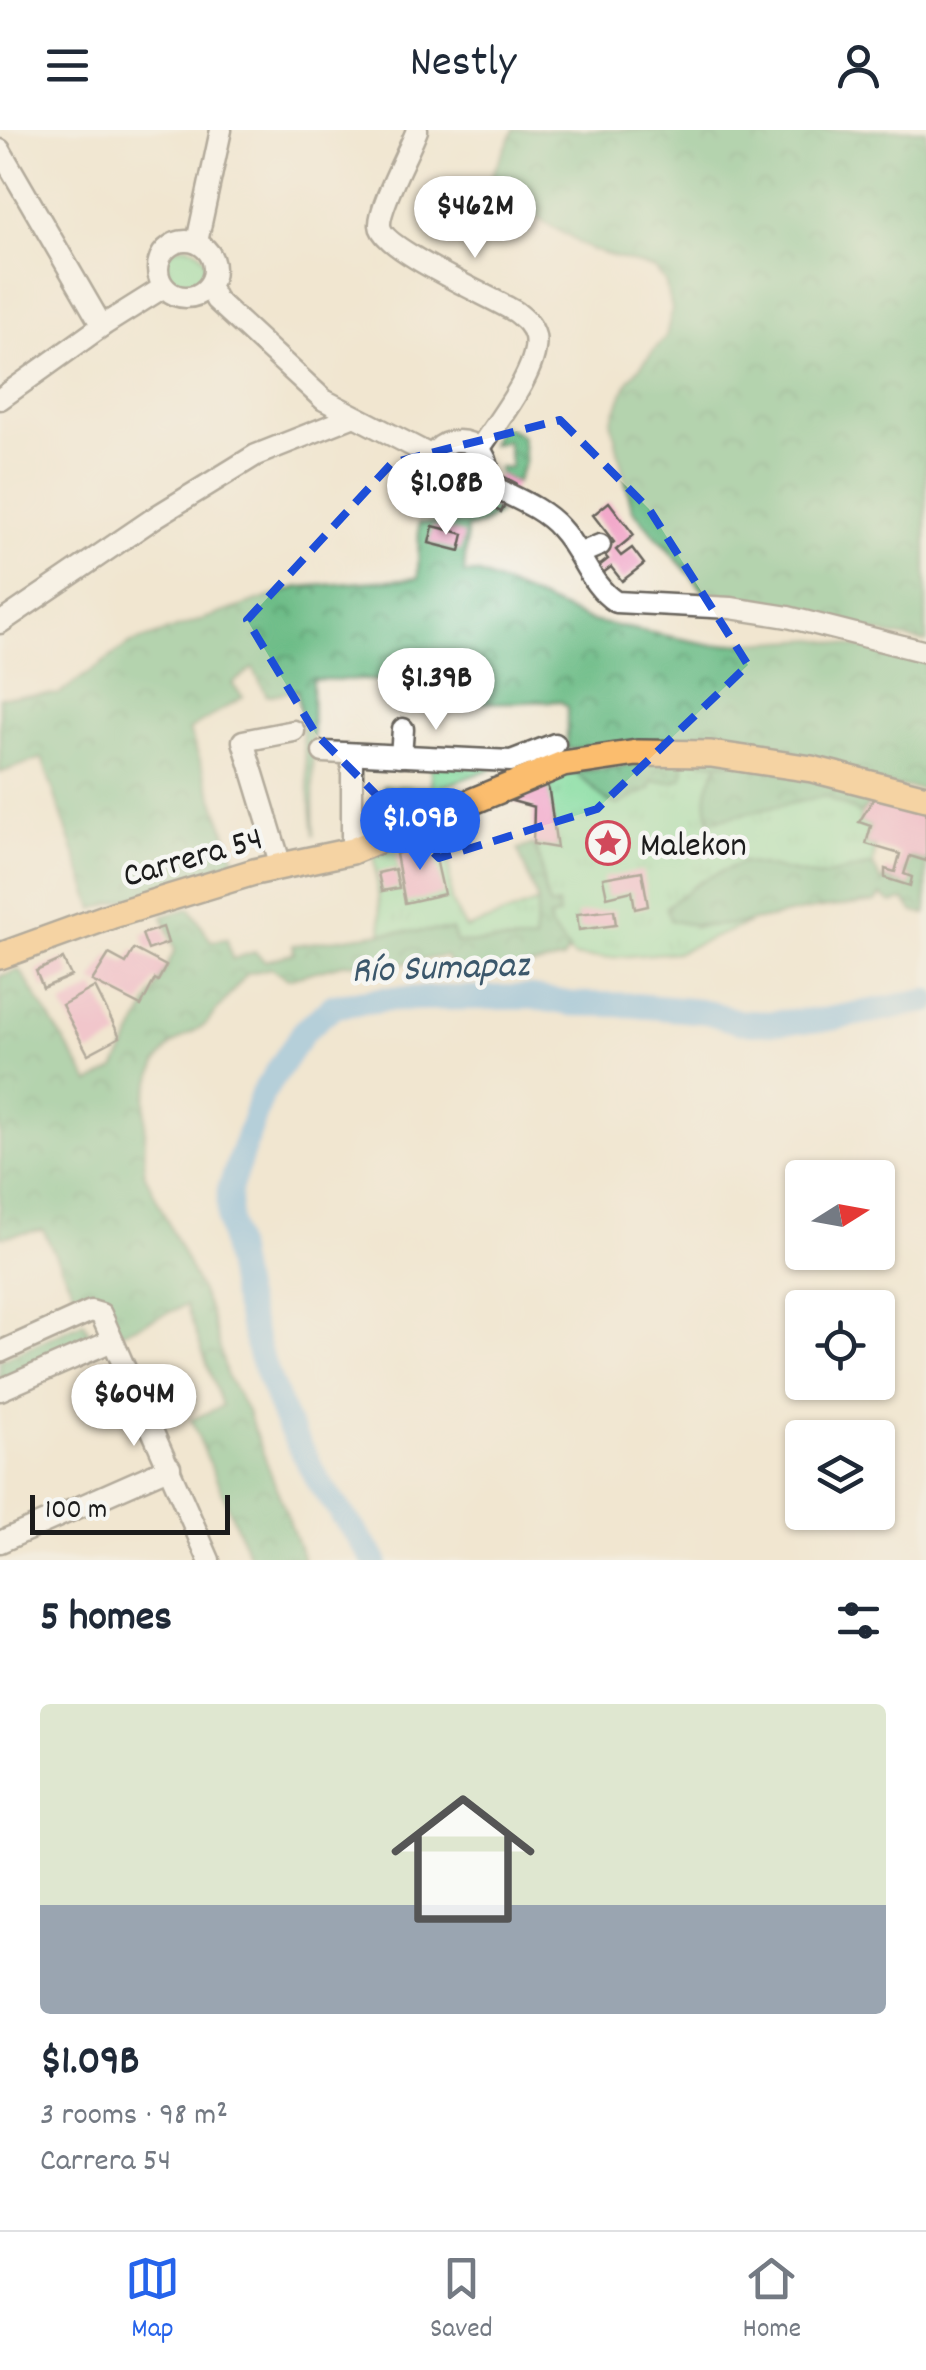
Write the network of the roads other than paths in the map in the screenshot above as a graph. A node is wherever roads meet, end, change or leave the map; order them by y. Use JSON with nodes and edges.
{"nodes":[{"id":1,"x":221,"y":130,"type":"edge"},
{"id":2,"x":417,"y":130,"type":"edge"},
{"id":3,"x":0,"y":150,"type":"edge"},
{"id":4,"x":197,"y":242,"type":"junction"},
{"id":5,"x":209,"y":286,"type":"junction"},
{"id":6,"x":164,"y":287,"type":"junction"},
{"id":7,"x":102,"y":326,"type":"junction"},
{"id":8,"x":0,"y":399,"type":"edge"},
{"id":9,"x":352,"y":416,"type":"junction"},
{"id":10,"x":480,"y":448,"type":"junction"},
{"id":11,"x":432,"y":456,"type":"junction"},
{"id":12,"x":486,"y":483,"type":"junction"},
{"id":13,"x":0,"y":623,"type":"edge"},
{"id":14,"x":926,"y":652,"type":"edge"},
{"id":15,"x":402,"y":728,"type":"dead end"},
{"id":16,"x":294,"y":731,"type":"dead end"},
{"id":17,"x":555,"y":744,"type":"dead end"},
{"id":18,"x":323,"y":752,"type":"dead end"},
{"id":19,"x":352,"y":754,"type":"junction"},
{"id":20,"x":401,"y":756,"type":"junction"},
{"id":21,"x":926,"y":798,"type":"edge"},
{"id":22,"x":352,"y":851,"type":"junction"},
{"id":23,"x":281,"y":866,"type":"junction"},
{"id":24,"x":0,"y":956,"type":"edge"},
{"id":25,"x":112,"y":1341,"type":"junction"},
{"id":26,"x":0,"y":1352,"type":"edge"},
{"id":27,"x":0,"y":1390,"type":"edge"},
{"id":28,"x":170,"y":1467,"type":"junction"},
{"id":29,"x":0,"y":1542,"type":"edge"},
{"id":30,"x":209,"y":1560,"type":"edge"}],
"edges":[{"from":1,"to":4,"type":"street"},
{"from":2,"to":10,"type":"street"},
{"from":3,"to":7,"type":"street"},
{"from":4,"to":5,"type":"street"},
{"from":4,"to":6,"type":"street"},
{"from":5,"to":6,"type":"street"},
{"from":5,"to":9,"type":"street"},
{"from":6,"to":7,"type":"street"},
{"from":7,"to":8,"type":"street"},
{"from":9,"to":11,"type":"street"},
{"from":9,"to":13,"type":"street"},
{"from":10,"to":11,"type":"street"},
{"from":10,"to":12,"type":"street"},
{"from":11,"to":12,"type":"street"},
{"from":12,"to":14,"type":"street"},
{"from":15,"to":20,"type":"street"},
{"from":16,"to":23,"type":"street"},
{"from":17,"to":20,"type":"street"},
{"from":18,"to":19,"type":"street"},
{"from":19,"to":20,"type":"street"},
{"from":19,"to":22,"type":"street"},
{"from":21,"to":22,"type":"main road","name":"Carrera 54"},
{"from":22,"to":23,"type":"main road","name":"Carrera 54"},
{"from":23,"to":24,"type":"main road","name":"Carrera 54"},
{"from":25,"to":26,"type":"street"},
{"from":25,"to":27,"type":"street"},
{"from":25,"to":28,"type":"street"},
{"from":28,"to":29,"type":"street"},
{"from":28,"to":30,"type":"street"}]}
